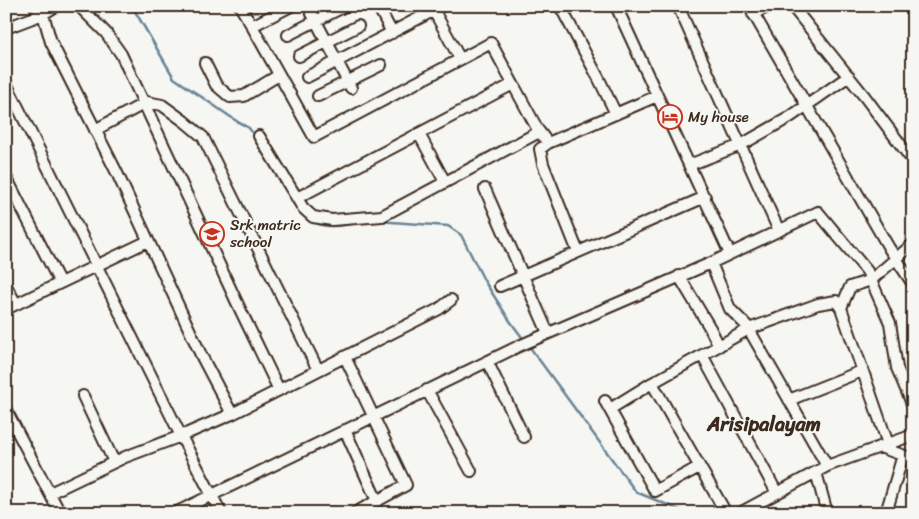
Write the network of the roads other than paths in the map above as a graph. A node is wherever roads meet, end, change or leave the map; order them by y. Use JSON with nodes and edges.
{"nodes":[{"id":1,"x":35,"y":6,"type":"edge"},
{"id":2,"x":56,"y":6,"type":"edge"},
{"id":3,"x":79,"y":6,"type":"edge"},
{"id":4,"x":240,"y":6,"type":"edge"},
{"id":5,"x":291,"y":6,"type":"edge"},
{"id":6,"x":308,"y":6,"type":"edge"},
{"id":7,"x":345,"y":6,"type":"edge"},
{"id":8,"x":378,"y":6,"type":"edge"},
{"id":9,"x":560,"y":6,"type":"edge"},
{"id":10,"x":616,"y":6,"type":"edge"},
{"id":11,"x":678,"y":6,"type":"edge"},
{"id":12,"x":768,"y":6,"type":"edge"},
{"id":13,"x":792,"y":6,"type":"edge"},
{"id":14,"x":438,"y":8,"type":"edge"},
{"id":15,"x":751,"y":10,"type":"edge"},
{"id":16,"x":43,"y":14,"type":"junction"},
{"id":17,"x":316,"y":21,"type":"junction"},
{"id":18,"x":252,"y":26,"type":"junction"},
{"id":19,"x":358,"y":26,"type":"dead end"},
{"id":20,"x":6,"y":28,"type":"edge"},
{"id":21,"x":392,"y":33,"type":"junction"},
{"id":22,"x":288,"y":34,"type":"dead end"},
{"id":23,"x":326,"y":42,"type":"junction"},
{"id":24,"x":298,"y":56,"type":"dead end"},
{"id":25,"x":460,"y":59,"type":"junction"},
{"id":26,"x":337,"y":62,"type":"junction"},
{"id":27,"x":205,"y":63,"type":"dead end"},
{"id":28,"x":381,"y":65,"type":"dead end"},
{"id":29,"x":279,"y":75,"type":"junction"},
{"id":30,"x":848,"y":76,"type":"junction"},
{"id":31,"x":307,"y":77,"type":"dead end"},
{"id":32,"x":6,"y":83,"type":"edge"},
{"id":33,"x":349,"y":84,"type":"junction"},
{"id":34,"x":514,"y":84,"type":"junction"},
{"id":35,"x":318,"y":96,"type":"dead end"},
{"id":36,"x":658,"y":96,"type":"junction"},
{"id":37,"x":144,"y":103,"type":"junction"},
{"id":38,"x":806,"y":105,"type":"junction"},
{"id":39,"x":616,"y":114,"type":"junction"},
{"id":40,"x":96,"y":130,"type":"junction"},
{"id":41,"x":539,"y":132,"type":"junction"},
{"id":42,"x":419,"y":134,"type":"junction"},
{"id":43,"x":259,"y":136,"type":"dead end"},
{"id":44,"x":548,"y":143,"type":"junction"},
{"id":45,"x":741,"y":145,"type":"junction"},
{"id":46,"x":913,"y":161,"type":"edge"},
{"id":47,"x":689,"y":165,"type":"junction"},
{"id":48,"x":6,"y":177,"type":"edge"},
{"id":49,"x":445,"y":182,"type":"junction"},
{"id":50,"x":485,"y":189,"type":"dead end"},
{"id":51,"x":297,"y":198,"type":"junction"},
{"id":52,"x":704,"y":198,"type":"junction"},
{"id":53,"x":779,"y":231,"type":"junction"},
{"id":54,"x":148,"y":241,"type":"junction"},
{"id":55,"x":913,"y":244,"type":"edge"},
{"id":56,"x":578,"y":252,"type":"junction"},
{"id":57,"x":730,"y":254,"type":"junction"},
{"id":58,"x":896,"y":258,"type":"junction"},
{"id":59,"x":711,"y":263,"type":"junction"},
{"id":60,"x":96,"y":266,"type":"junction"},
{"id":61,"x":522,"y":276,"type":"junction"},
{"id":62,"x":679,"y":276,"type":"junction"},
{"id":63,"x":871,"y":280,"type":"junction"},
{"id":64,"x":60,"y":283,"type":"junction"},
{"id":65,"x":913,"y":284,"type":"edge"},
{"id":66,"x":6,"y":286,"type":"edge"},
{"id":67,"x":500,"y":286,"type":"dead end"},
{"id":68,"x":451,"y":300,"type":"dead end"},
{"id":69,"x":11,"y":306,"type":"edge"},
{"id":70,"x":841,"y":308,"type":"junction"},
{"id":71,"x":749,"y":329,"type":"junction"},
{"id":72,"x":548,"y":333,"type":"junction"},
{"id":73,"x":719,"y":346,"type":"junction"},
{"id":74,"x":702,"y":355,"type":"junction"},
{"id":75,"x":345,"y":356,"type":"junction"},
{"id":76,"x":487,"y":361,"type":"junction"},
{"id":77,"x":318,"y":370,"type":"junction"},
{"id":78,"x":862,"y":371,"type":"junction"},
{"id":79,"x":652,"y":383,"type":"junction"},
{"id":80,"x":909,"y":384,"type":"edge"},
{"id":81,"x":279,"y":390,"type":"junction"},
{"id":82,"x":427,"y":390,"type":"junction"},
{"id":83,"x":83,"y":396,"type":"dead end"},
{"id":84,"x":789,"y":400,"type":"junction"},
{"id":85,"x":913,"y":406,"type":"edge"},
{"id":86,"x":6,"y":410,"type":"edge"},
{"id":87,"x":232,"y":414,"type":"junction"},
{"id":88,"x":373,"y":416,"type":"junction"},
{"id":89,"x":345,"y":430,"type":"junction"},
{"id":90,"x":913,"y":435,"type":"edge"},
{"id":91,"x":181,"y":436,"type":"junction"},
{"id":92,"x":524,"y":437,"type":"dead end"},
{"id":93,"x":884,"y":446,"type":"junction"},
{"id":94,"x":908,"y":457,"type":"edge"},
{"id":95,"x":114,"y":462,"type":"junction"},
{"id":96,"x":827,"y":466,"type":"junction"},
{"id":97,"x":699,"y":467,"type":"junction"},
{"id":98,"x":470,"y":471,"type":"dead end"},
{"id":99,"x":816,"y":472,"type":"junction"},
{"id":100,"x":50,"y":493,"type":"junction"},
{"id":101,"x":777,"y":493,"type":"junction"},
{"id":102,"x":212,"y":495,"type":"junction"},
{"id":103,"x":377,"y":501,"type":"junction"},
{"id":104,"x":60,"y":513,"type":"edge"},
{"id":105,"x":175,"y":513,"type":"edge"},
{"id":106,"x":221,"y":513,"type":"edge"},
{"id":107,"x":355,"y":513,"type":"edge"},
{"id":108,"x":726,"y":513,"type":"edge"},
{"id":109,"x":740,"y":513,"type":"edge"},
{"id":110,"x":827,"y":513,"type":"edge"},
{"id":111,"x":886,"y":513,"type":"edge"}],
"edges":[{"from":1,"to":16,"type":"street"},
{"from":2,"to":16,"type":"street"},
{"from":3,"to":37,"type":"street"},
{"from":4,"to":18,"type":"street"},
{"from":5,"to":18,"type":"street"},
{"from":6,"to":17,"type":"street"},
{"from":7,"to":17,"type":"street"},
{"from":8,"to":21,"type":"street"},
{"from":9,"to":39,"type":"street"},
{"from":10,"to":36,"type":"street"},
{"from":11,"to":45,"type":"street"},
{"from":12,"to":15,"type":"street"},
{"from":13,"to":30,"type":"street"},
{"from":14,"to":21,"type":"street"},
{"from":14,"to":25,"type":"street"},
{"from":15,"to":38,"type":"street"},
{"from":16,"to":20,"type":"street"},
{"from":16,"to":40,"type":"street"},
{"from":17,"to":22,"type":"street"},
{"from":17,"to":23,"type":"street"},
{"from":18,"to":29,"type":"street"},
{"from":19,"to":23,"type":"street"},
{"from":21,"to":26,"type":"street"},
{"from":23,"to":24,"type":"street"},
{"from":23,"to":26,"type":"street"},
{"from":25,"to":29,"type":"street"},
{"from":25,"to":34,"type":"street"},
{"from":26,"to":31,"type":"street"},
{"from":26,"to":33,"type":"street"},
{"from":27,"to":29,"type":"street"},
{"from":28,"to":33,"type":"street"},
{"from":30,"to":38,"type":"street"},
{"from":30,"to":46,"type":"street"},
{"from":32,"to":60,"type":"street"},
{"from":33,"to":35,"type":"street"},
{"from":34,"to":41,"type":"street"},
{"from":34,"to":42,"type":"street"},
{"from":36,"to":39,"type":"street"},
{"from":36,"to":47,"type":"street"},
{"from":37,"to":40,"type":"street"},
{"from":37,"to":77,"type":"street"},
{"from":37,"to":81,"type":"street"},
{"from":38,"to":45,"type":"street"},
{"from":38,"to":58,"type":"street"},
{"from":39,"to":44,"type":"street"},
{"from":40,"to":54,"type":"street"},
{"from":41,"to":44,"type":"street"},
{"from":41,"to":49,"type":"street"},
{"from":42,"to":49,"type":"street"},
{"from":42,"to":51,"type":"street"},
{"from":43,"to":51,"type":"street"},
{"from":44,"to":56,"type":"street"},
{"from":45,"to":47,"type":"street"},
{"from":45,"to":53,"type":"street"},
{"from":47,"to":52,"type":"street"},
{"from":48,"to":64,"type":"street"},
{"from":49,"to":51,"type":"street"},
{"from":50,"to":61,"type":"street"},
{"from":52,"to":56,"type":"street"},
{"from":52,"to":57,"type":"street"},
{"from":53,"to":57,"type":"street"},
{"from":53,"to":63,"type":"street"},
{"from":54,"to":60,"type":"street"},
{"from":54,"to":87,"type":"street"},
{"from":55,"to":58,"type":"street"},
{"from":56,"to":61,"type":"street"},
{"from":57,"to":59,"type":"street"},
{"from":58,"to":63,"type":"street"},
{"from":58,"to":65,"type":"street"},
{"from":59,"to":62,"type":"street"},
{"from":59,"to":71,"type":"street"},
{"from":60,"to":64,"type":"street"},
{"from":60,"to":91,"type":"street"},
{"from":61,"to":67,"type":"street"},
{"from":61,"to":72,"type":"street"},
{"from":62,"to":72,"type":"street"},
{"from":62,"to":73,"type":"street"},
{"from":63,"to":70,"type":"street"},
{"from":63,"to":80,"type":"street"},
{"from":64,"to":69,"type":"street"},
{"from":66,"to":69,"type":"street"},
{"from":68,"to":75,"type":"street"},
{"from":70,"to":71,"type":"street"},
{"from":70,"to":78,"type":"street"},
{"from":71,"to":73,"type":"street"},
{"from":71,"to":84,"type":"street"},
{"from":72,"to":76,"type":"street"},
{"from":73,"to":74,"type":"street"},
{"from":74,"to":79,"type":"street"},
{"from":74,"to":101,"type":"street"},
{"from":75,"to":77,"type":"street"},
{"from":75,"to":88,"type":"street"},
{"from":76,"to":82,"type":"street"},
{"from":76,"to":92,"type":"street"},
{"from":77,"to":81,"type":"street"},
{"from":78,"to":84,"type":"street"},
{"from":78,"to":93,"type":"street"},
{"from":79,"to":97,"type":"street"},
{"from":79,"to":97,"type":"street"},
{"from":80,"to":85,"type":"street"},
{"from":81,"to":87,"type":"street"},
{"from":82,"to":88,"type":"street"},
{"from":82,"to":98,"type":"street"},
{"from":83,"to":95,"type":"street"},
{"from":84,"to":96,"type":"street"},
{"from":86,"to":100,"type":"street"},
{"from":87,"to":91,"type":"street"},
{"from":88,"to":89,"type":"street"},
{"from":88,"to":103,"type":"street"},
{"from":89,"to":102,"type":"street"},
{"from":89,"to":103,"type":"street"},
{"from":90,"to":93,"type":"street"},
{"from":91,"to":95,"type":"street"},
{"from":91,"to":102,"type":"street"},
{"from":93,"to":94,"type":"street"},
{"from":93,"to":96,"type":"street"},
{"from":94,"to":111,"type":"street"},
{"from":95,"to":100,"type":"street"},
{"from":96,"to":99,"type":"street"},
{"from":97,"to":108,"type":"street"},
{"from":99,"to":101,"type":"street"},
{"from":99,"to":110,"type":"street"},
{"from":100,"to":104,"type":"street"},
{"from":101,"to":109,"type":"street"},
{"from":102,"to":105,"type":"street"},
{"from":102,"to":106,"type":"street"},
{"from":103,"to":107,"type":"street"}]}
